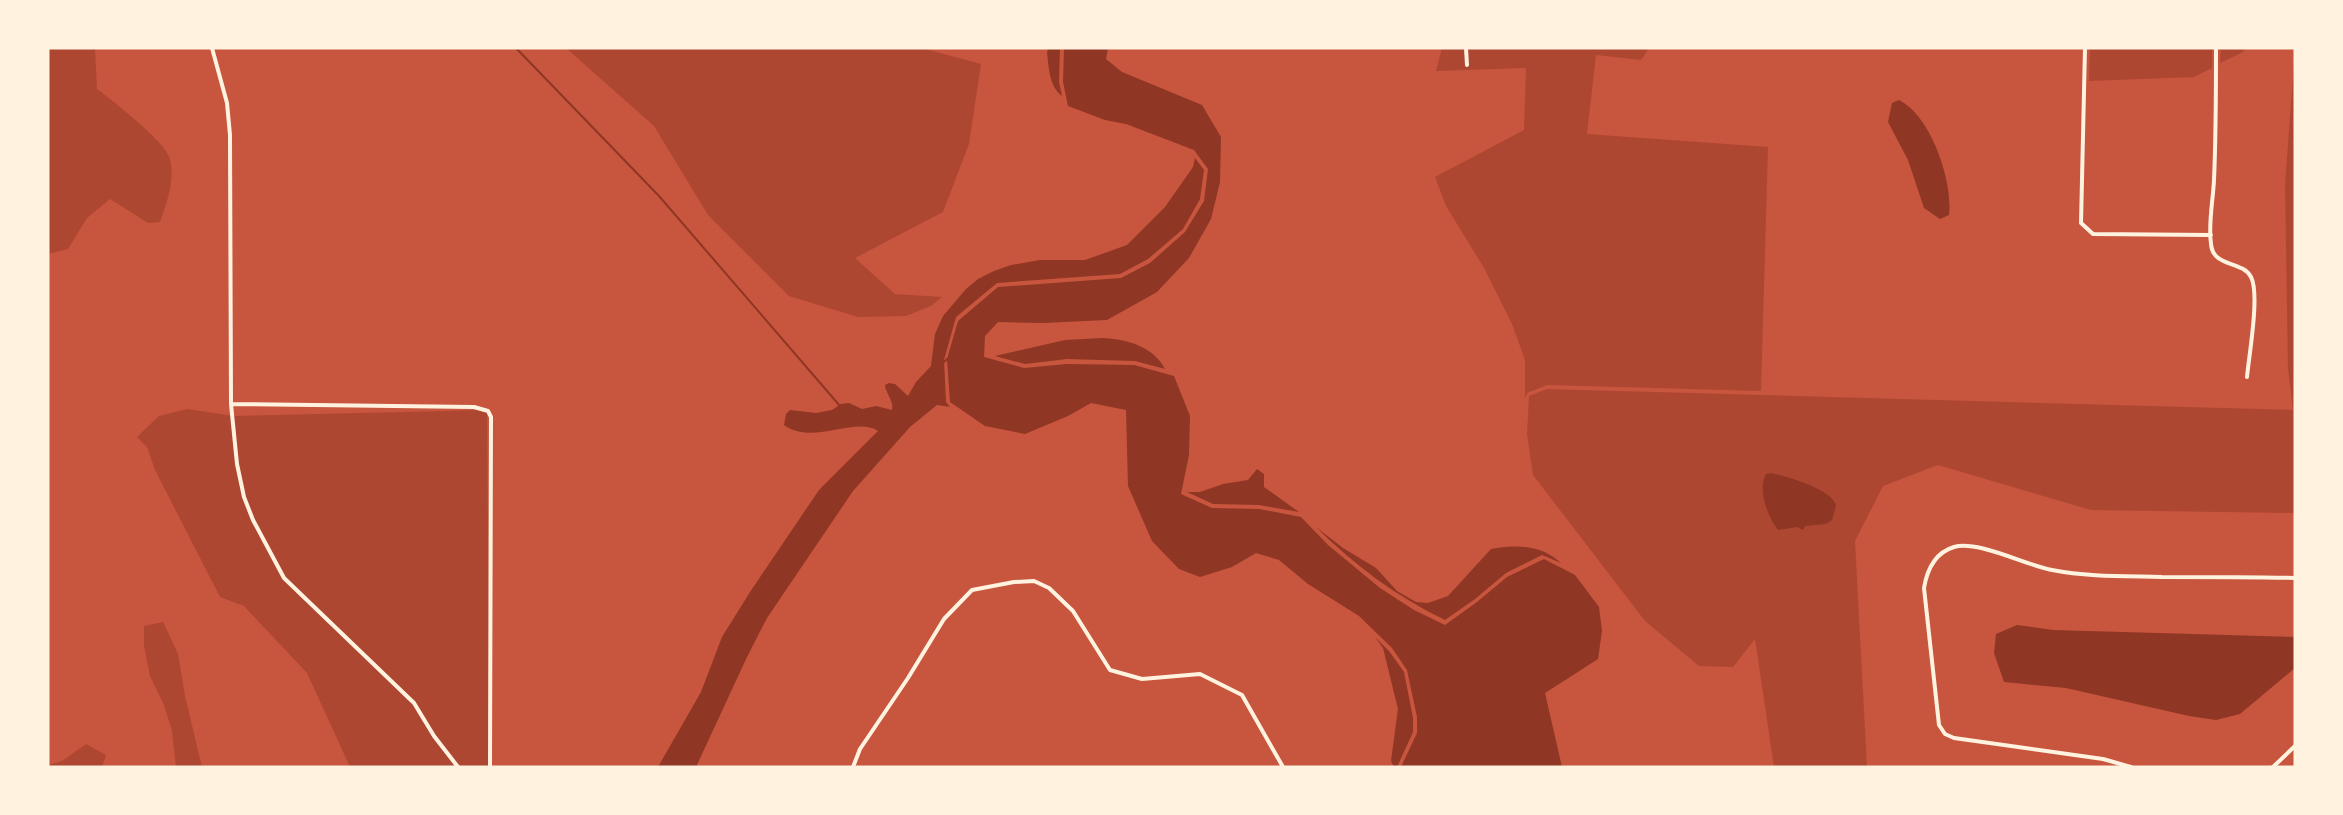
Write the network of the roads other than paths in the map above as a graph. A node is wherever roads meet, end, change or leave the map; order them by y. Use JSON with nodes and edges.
{"nodes":[{"id":1,"x":212,"y":48,"type":"edge"},
{"id":2,"x":1466,"y":48,"type":"edge"},
{"id":3,"x":2085,"y":48,"type":"edge"},
{"id":4,"x":2216,"y":48,"type":"edge"},
{"id":5,"x":1467,"y":65,"type":"dead end"},
{"id":6,"x":2211,"y":235,"type":"junction"},
{"id":7,"x":2247,"y":376,"type":"dead end"},
{"id":8,"x":231,"y":404,"type":"junction"},
{"id":9,"x":2295,"y":578,"type":"edge"},
{"id":10,"x":2295,"y":746,"type":"edge"},
{"id":11,"x":458,"y":767,"type":"edge"},
{"id":12,"x":490,"y":767,"type":"edge"},
{"id":13,"x":853,"y":767,"type":"edge"},
{"id":14,"x":1283,"y":767,"type":"edge"},
{"id":15,"x":2131,"y":767,"type":"edge"},
{"id":16,"x":2273,"y":767,"type":"edge"}],
"edges":[{"from":1,"to":8,"type":"street"},
{"from":2,"to":5,"type":"street"},
{"from":3,"to":6,"type":"street"},
{"from":4,"to":6,"type":"street"},
{"from":6,"to":7,"type":"street"},
{"from":8,"to":11,"type":"street"},
{"from":8,"to":12,"type":"street"},
{"from":9,"to":15,"type":"street"},
{"from":10,"to":16,"type":"street"},
{"from":13,"to":14,"type":"street"}]}
